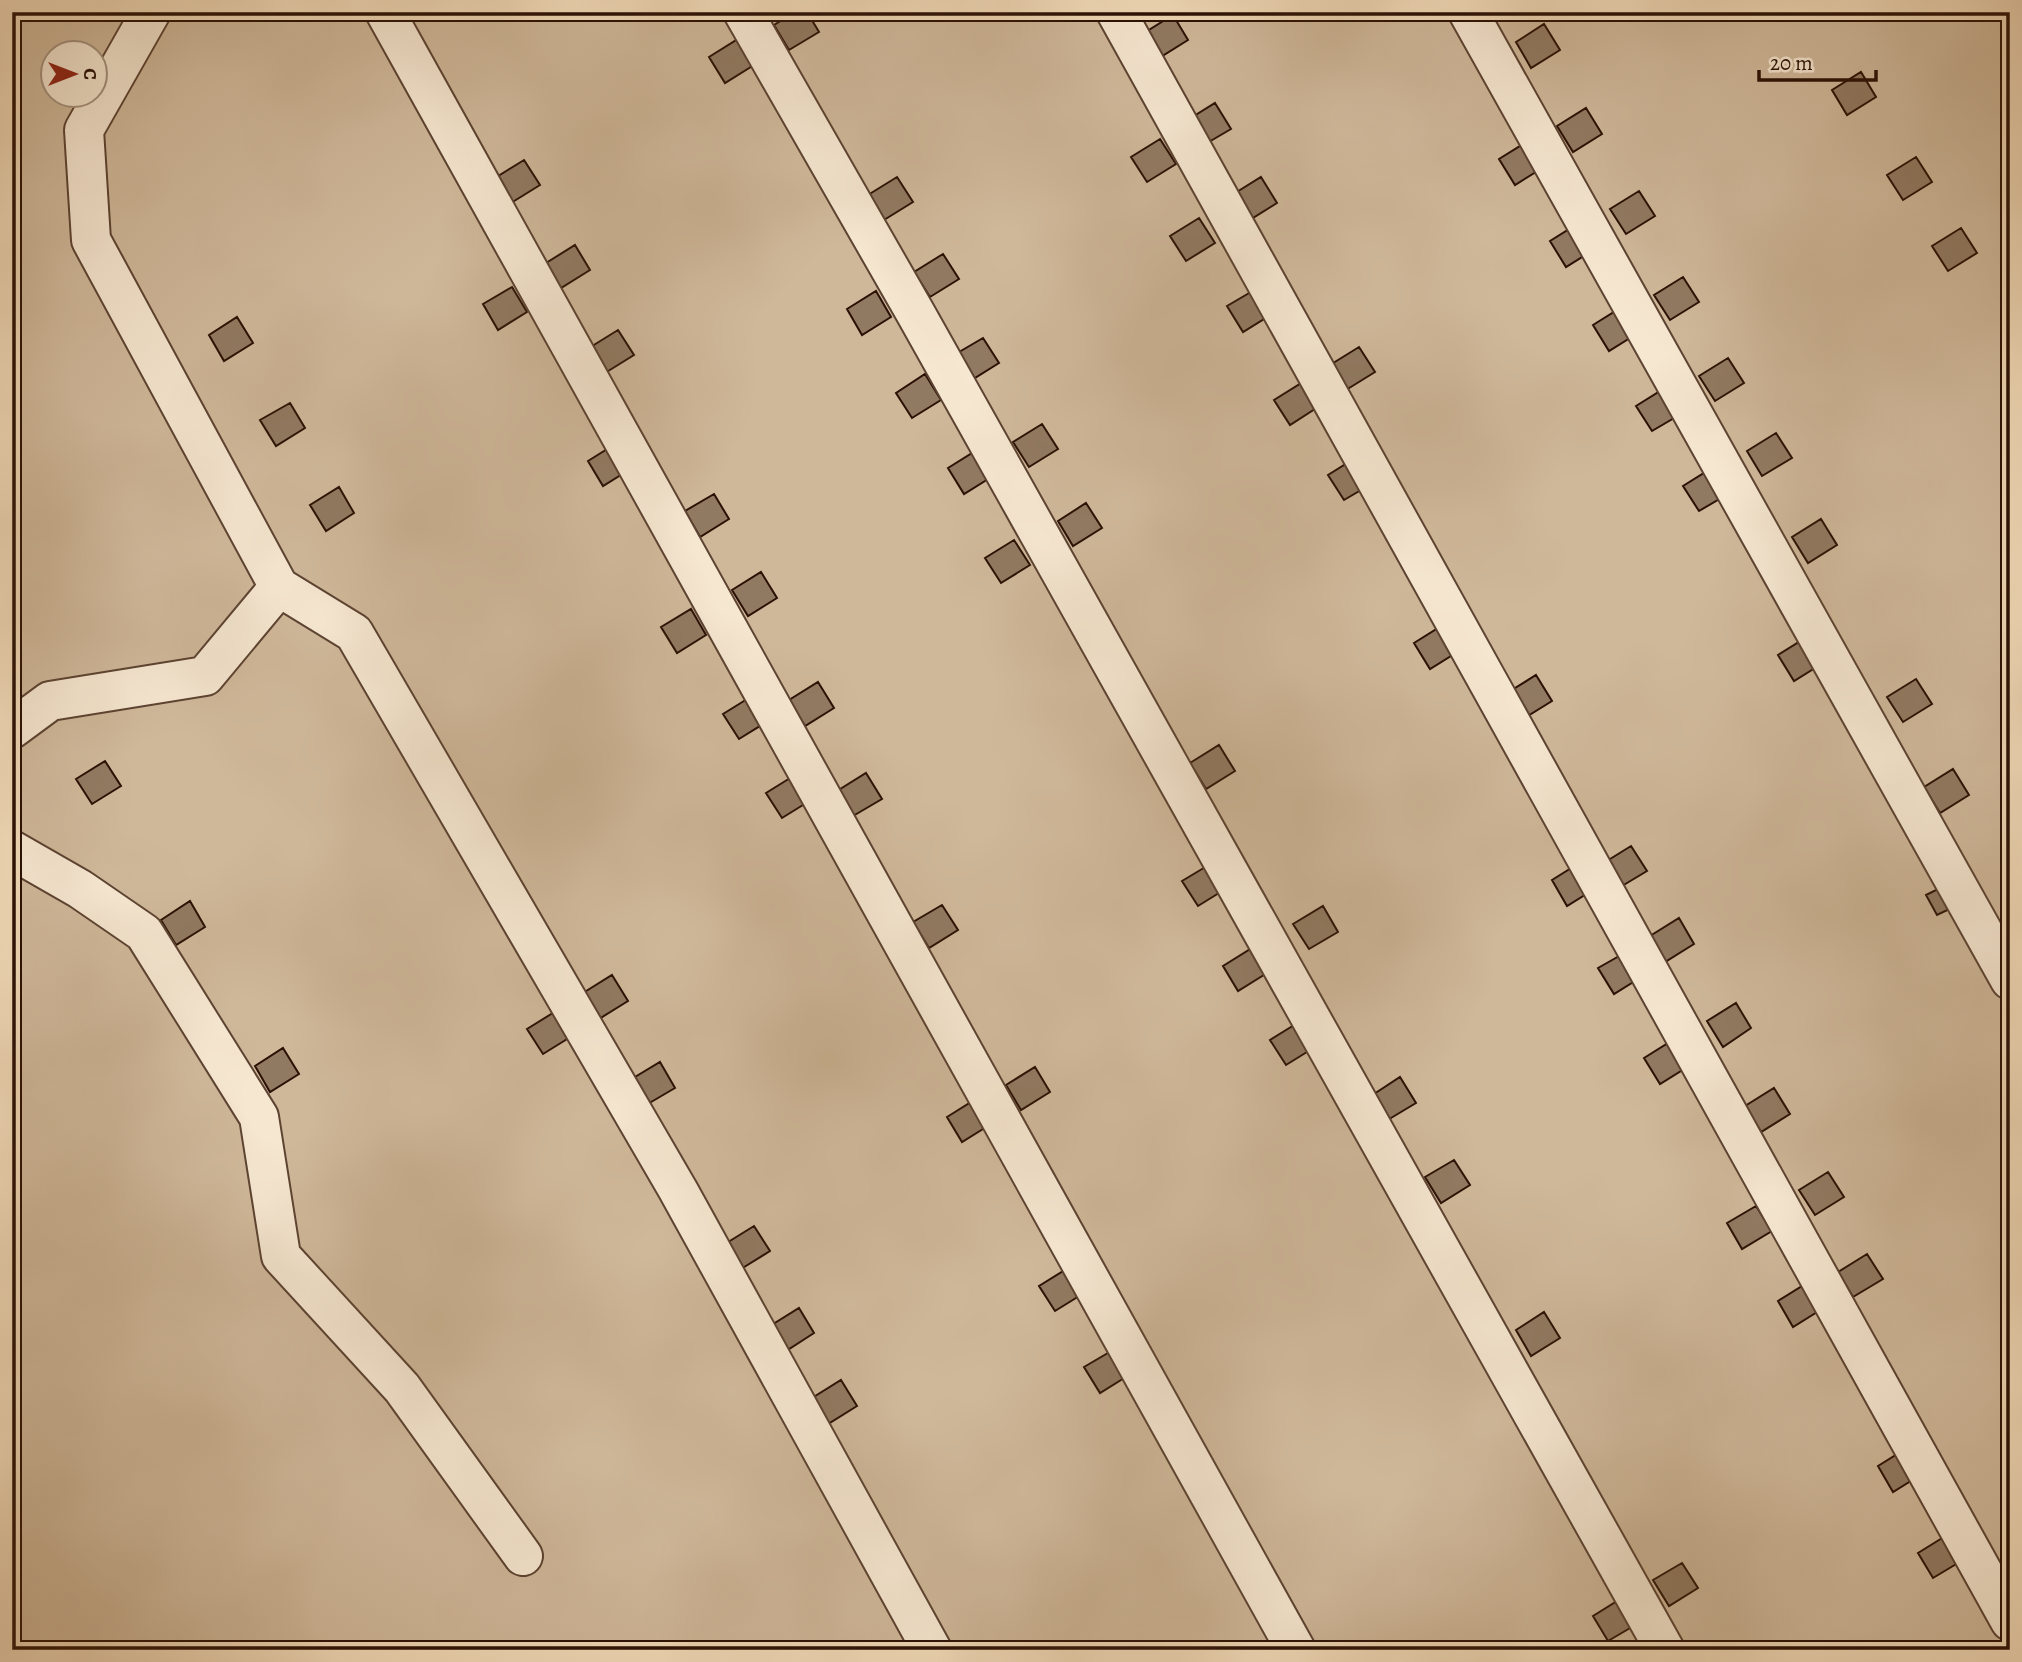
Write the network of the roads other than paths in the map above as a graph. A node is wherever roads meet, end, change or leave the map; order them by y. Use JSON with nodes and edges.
{"nodes":[{"id":1,"x":151,"y":12,"type":"edge"},
{"id":2,"x":386,"y":12,"type":"edge"},
{"id":3,"x":743,"y":12,"type":"edge"},
{"id":4,"x":1116,"y":12,"type":"edge"},
{"id":5,"x":1468,"y":12,"type":"edge"},
{"id":6,"x":279,"y":587,"type":"junction"},
{"id":7,"x":12,"y":729,"type":"edge"},
{"id":8,"x":12,"y":850,"type":"edge"},
{"id":9,"x":2010,"y":980,"type":"edge"},
{"id":10,"x":523,"y":1556,"type":"dead end"},
{"id":11,"x":2010,"y":1621,"type":"edge"},
{"id":12,"x":932,"y":1650,"type":"edge"},
{"id":13,"x":1296,"y":1650,"type":"edge"},
{"id":14,"x":1665,"y":1650,"type":"edge"}],
"edges":[{"from":1,"to":6,"type":"lane"},
{"from":2,"to":13,"type":"lane"},
{"from":3,"to":14,"type":"lane"},
{"from":4,"to":11,"type":"lane"},
{"from":5,"to":9,"type":"lane"},
{"from":6,"to":7,"type":"lane"},
{"from":6,"to":12,"type":"lane"},
{"from":8,"to":10,"type":"lane"}]}
